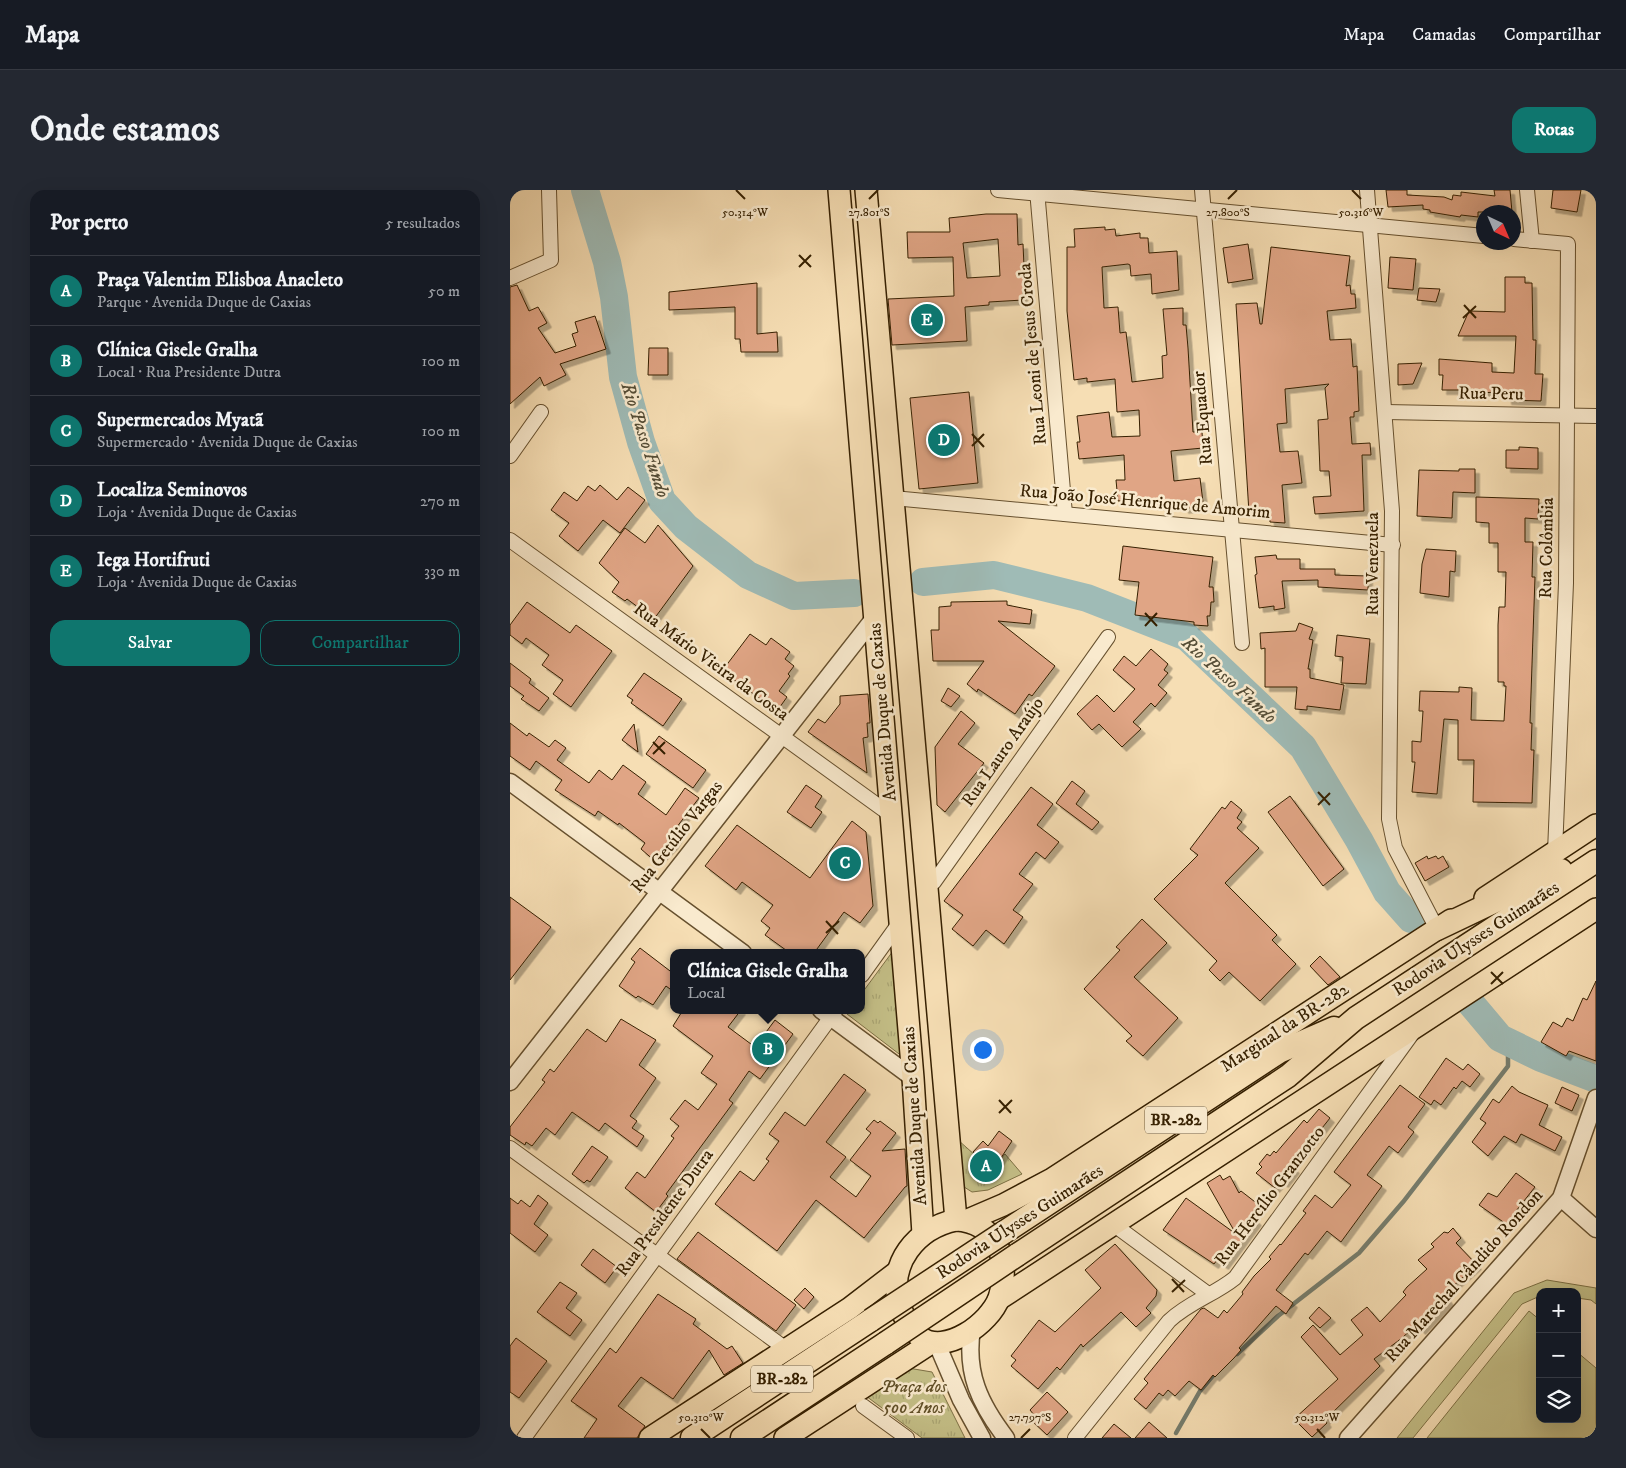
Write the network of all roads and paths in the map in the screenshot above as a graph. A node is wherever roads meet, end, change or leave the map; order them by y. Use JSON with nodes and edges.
{"nodes":[{"id":1,"x":549,"y":190,"type":"edge"},
{"id":2,"x":839,"y":190,"type":"edge"},
{"id":3,"x":866,"y":190,"type":"edge"},
{"id":4,"x":998,"y":190,"type":"edge"},
{"id":5,"x":1202,"y":190,"type":"edge"},
{"id":6,"x":1367,"y":190,"type":"edge"},
{"id":7,"x":1527,"y":190,"type":"edge"},
{"id":8,"x":1037,"y":192,"type":"edge"},
{"id":9,"x":1204,"y":209,"type":"junction"},
{"id":10,"x":1370,"y":226,"type":"junction"},
{"id":11,"x":1476,"y":235,"type":"edge"},
{"id":12,"x":1521,"y":240,"type":"edge"},
{"id":13,"x":1532,"y":241,"type":"junction"},
{"id":14,"x":510,"y":278,"type":"edge"},
{"id":15,"x":541,"y":412,"type":"dead end"},
{"id":16,"x":1386,"y":412,"type":"junction"},
{"id":17,"x":1566,"y":414,"type":"junction"},
{"id":18,"x":1596,"y":416,"type":"edge"},
{"id":19,"x":510,"y":456,"type":"edge"},
{"id":20,"x":893,"y":498,"type":"junction"},
{"id":21,"x":1065,"y":514,"type":"junction"},
{"id":22,"x":1232,"y":530,"type":"junction"},
{"id":23,"x":510,"y":540,"type":"edge"},
{"id":24,"x":1393,"y":545,"type":"junction"},
{"id":25,"x":875,"y":617,"type":"junction"},
{"id":26,"x":1108,"y":637,"type":"dead end"},
{"id":27,"x":1242,"y":643,"type":"dead end"},
{"id":28,"x":782,"y":736,"type":"junction"},
{"id":29,"x":510,"y":782,"type":"edge"},
{"id":30,"x":891,"y":815,"type":"junction"},
{"id":31,"x":1596,"y":825,"type":"edge"},
{"id":32,"x":1555,"y":852,"type":"junction"},
{"id":33,"x":1596,"y":853,"type":"edge"},
{"id":34,"x":1596,"y":861,"type":"edge"},
{"id":35,"x":927,"y":886,"type":"junction"},
{"id":36,"x":660,"y":892,"type":"junction"},
{"id":37,"x":1596,"y":909,"type":"edge"},
{"id":38,"x":900,"y":922,"type":"junction"},
{"id":39,"x":1437,"y":929,"type":"junction"},
{"id":40,"x":738,"y":949,"type":"edge"},
{"id":41,"x":865,"y":971,"type":"edge"},
{"id":42,"x":828,"y":1014,"type":"edge"},
{"id":43,"x":830,"y":1014,"type":"edge"},
{"id":44,"x":1356,"y":1018,"type":"junction"},
{"id":45,"x":1418,"y":1025,"type":"junction"},
{"id":46,"x":913,"y":1078,"type":"junction"},
{"id":47,"x":510,"y":1082,"type":"edge"},
{"id":48,"x":1596,"y":1101,"type":"edge"},
{"id":49,"x":510,"y":1148,"type":"edge"},
{"id":50,"x":1561,"y":1198,"type":"junction"},
{"id":51,"x":962,"y":1220,"type":"junction"},
{"id":52,"x":1113,"y":1224,"type":"junction"},
{"id":53,"x":1596,"y":1229,"type":"edge"},
{"id":54,"x":923,"y":1234,"type":"junction"},
{"id":55,"x":657,"y":1256,"type":"junction"},
{"id":56,"x":897,"y":1272,"type":"junction"},
{"id":57,"x":1208,"y":1294,"type":"junction"},
{"id":58,"x":999,"y":1299,"type":"junction"},
{"id":59,"x":972,"y":1329,"type":"junction"},
{"id":60,"x":934,"y":1343,"type":"junction"},
{"id":61,"x":786,"y":1349,"type":"junction"},
{"id":62,"x":863,"y":1406,"type":"dead end"},
{"id":63,"x":789,"y":1436,"type":"edge"},
{"id":64,"x":524,"y":1438,"type":"edge"},
{"id":65,"x":650,"y":1438,"type":"edge"},
{"id":66,"x":692,"y":1438,"type":"edge"},
{"id":67,"x":742,"y":1438,"type":"edge"},
{"id":68,"x":907,"y":1438,"type":"edge"},
{"id":69,"x":982,"y":1438,"type":"edge"},
{"id":70,"x":1006,"y":1438,"type":"edge"},
{"id":71,"x":1075,"y":1438,"type":"edge"},
{"id":72,"x":1348,"y":1438,"type":"edge"}],
"edges":[{"from":1,"to":14,"type":"street"},
{"from":2,"to":25,"type":"main road","name":"Avenida Duque de Caxias"},
{"from":3,"to":20,"type":"main road","name":"Avenida Duque de Caxias"},
{"from":4,"to":8,"type":"street"},
{"from":5,"to":9,"type":"street","name":"Rua Equador"},
{"from":6,"to":10,"type":"street","name":"Rua Venezuela"},
{"from":7,"to":13,"type":"street"},
{"from":8,"to":9,"type":"street"},
{"from":8,"to":21,"type":"street","name":"Rua Leoni de Jesus Croda"},
{"from":9,"to":10,"type":"street"},
{"from":9,"to":22,"type":"street","name":"Rua Equador"},
{"from":10,"to":11,"type":"street"},
{"from":10,"to":16,"type":"street","name":"Rua Venezuela"},
{"from":12,"to":13,"type":"street"},
{"from":13,"to":17,"type":"street","name":"Rua Colômbia"},
{"from":15,"to":19,"type":"street"},
{"from":16,"to":17,"type":"street","name":"Rua Peru"},
{"from":16,"to":24,"type":"street","name":"Rua Venezuela"},
{"from":17,"to":18,"type":"street","name":"Rua Peru"},
{"from":17,"to":32,"type":"street","name":"Rua Colômbia"},
{"from":20,"to":21,"type":"street","name":"Rua João José Henrique de Amorim"},
{"from":20,"to":35,"type":"main road","name":"Avenida Duque de Caxias"},
{"from":21,"to":22,"type":"street","name":"Rua João José Henrique de Amorim"},
{"from":22,"to":24,"type":"street","name":"Rua João José Henrique de Amorim"},
{"from":22,"to":27,"type":"street","name":"Rua Equador"},
{"from":23,"to":28,"type":"street","name":"Rua Mário Vieira da Costa"},
{"from":24,"to":39,"type":"street","name":"Rua Venezuela"},
{"from":25,"to":28,"type":"street","name":"Rua Getúlio Vargas"},
{"from":25,"to":30,"type":"main road","name":"Avenida Duque de Caxias"},
{"from":26,"to":35,"type":"street","name":"Rua Lauro Araújo"},
{"from":28,"to":30,"type":"street","name":"Rua Mário Vieira da Costa"},
{"from":28,"to":36,"type":"street","name":"Rua Getúlio Vargas"},
{"from":29,"to":36,"type":"street"},
{"from":30,"to":38,"type":"main road","name":"Avenida Duque de Caxias"},
{"from":31,"to":32,"type":"main road","name":"Marginal da BR-282"},
{"from":32,"to":39,"type":"main road","name":"Marginal da BR-282"},
{"from":33,"to":39,"type":"highway"},
{"from":34,"to":44,"type":"highway","name":"Rodovia Ulysses Guimarães","number":"BR-282"},
{"from":35,"to":51,"type":"main road","name":"Avenida Duque de Caxias"},
{"from":36,"to":40,"type":"street"},
{"from":36,"to":47,"type":"street","name":"Rua Getúlio Vargas"},
{"from":37,"to":45,"type":"main road"},
{"from":38,"to":41,"type":"street"},
{"from":38,"to":46,"type":"main road","name":"Avenida Duque de Caxias"},
{"from":39,"to":51,"type":"main road","name":"Marginal da BR-282"},
{"from":42,"to":55,"type":"street","name":"Rua Presidente Dutra"},
{"from":43,"to":46,"type":"street"},
{"from":44,"to":66,"type":"highway","name":"Rodovia Ulysses Guimarães","number":"BR-282","bridge":true},
{"from":44,"to":67,"type":"highway","name":"Rodovia Ulysses Guimarães","number":"BR-282","bridge":true},
{"from":45,"to":52,"type":"main road"},
{"from":45,"to":57,"type":"street","name":"Rua Hercílio Granzotto"},
{"from":46,"to":54,"type":"main road","name":"Avenida Duque de Caxias"},
{"from":48,"to":50,"type":"street","name":"Rua Marechal Cândido Rondon"},
{"from":49,"to":55,"type":"street"},
{"from":50,"to":53,"type":"street"},
{"from":50,"to":72,"type":"street","name":"Rua Marechal Cândido Rondon"},
{"from":51,"to":54,"type":"main road"},
{"from":51,"to":58,"type":"main road"},
{"from":52,"to":57,"type":"street"},
{"from":52,"to":58,"type":"main road"},
{"from":54,"to":56,"type":"main road"},
{"from":55,"to":61,"type":"street"},
{"from":55,"to":64,"type":"street","name":"Rua Presidente Dutra"},
{"from":56,"to":60,"type":"main road"},
{"from":56,"to":61,"type":"main road"},
{"from":57,"to":71,"type":"street","name":"Rua Hercílio Granzotto"},
{"from":58,"to":59,"type":"main road"},
{"from":59,"to":60,"type":"main road"},
{"from":59,"to":70,"type":"street"},
{"from":60,"to":63,"type":"main road"},
{"from":60,"to":69,"type":"street"},
{"from":61,"to":65,"type":"main road"},
{"from":62,"to":68,"type":"street"}]}
